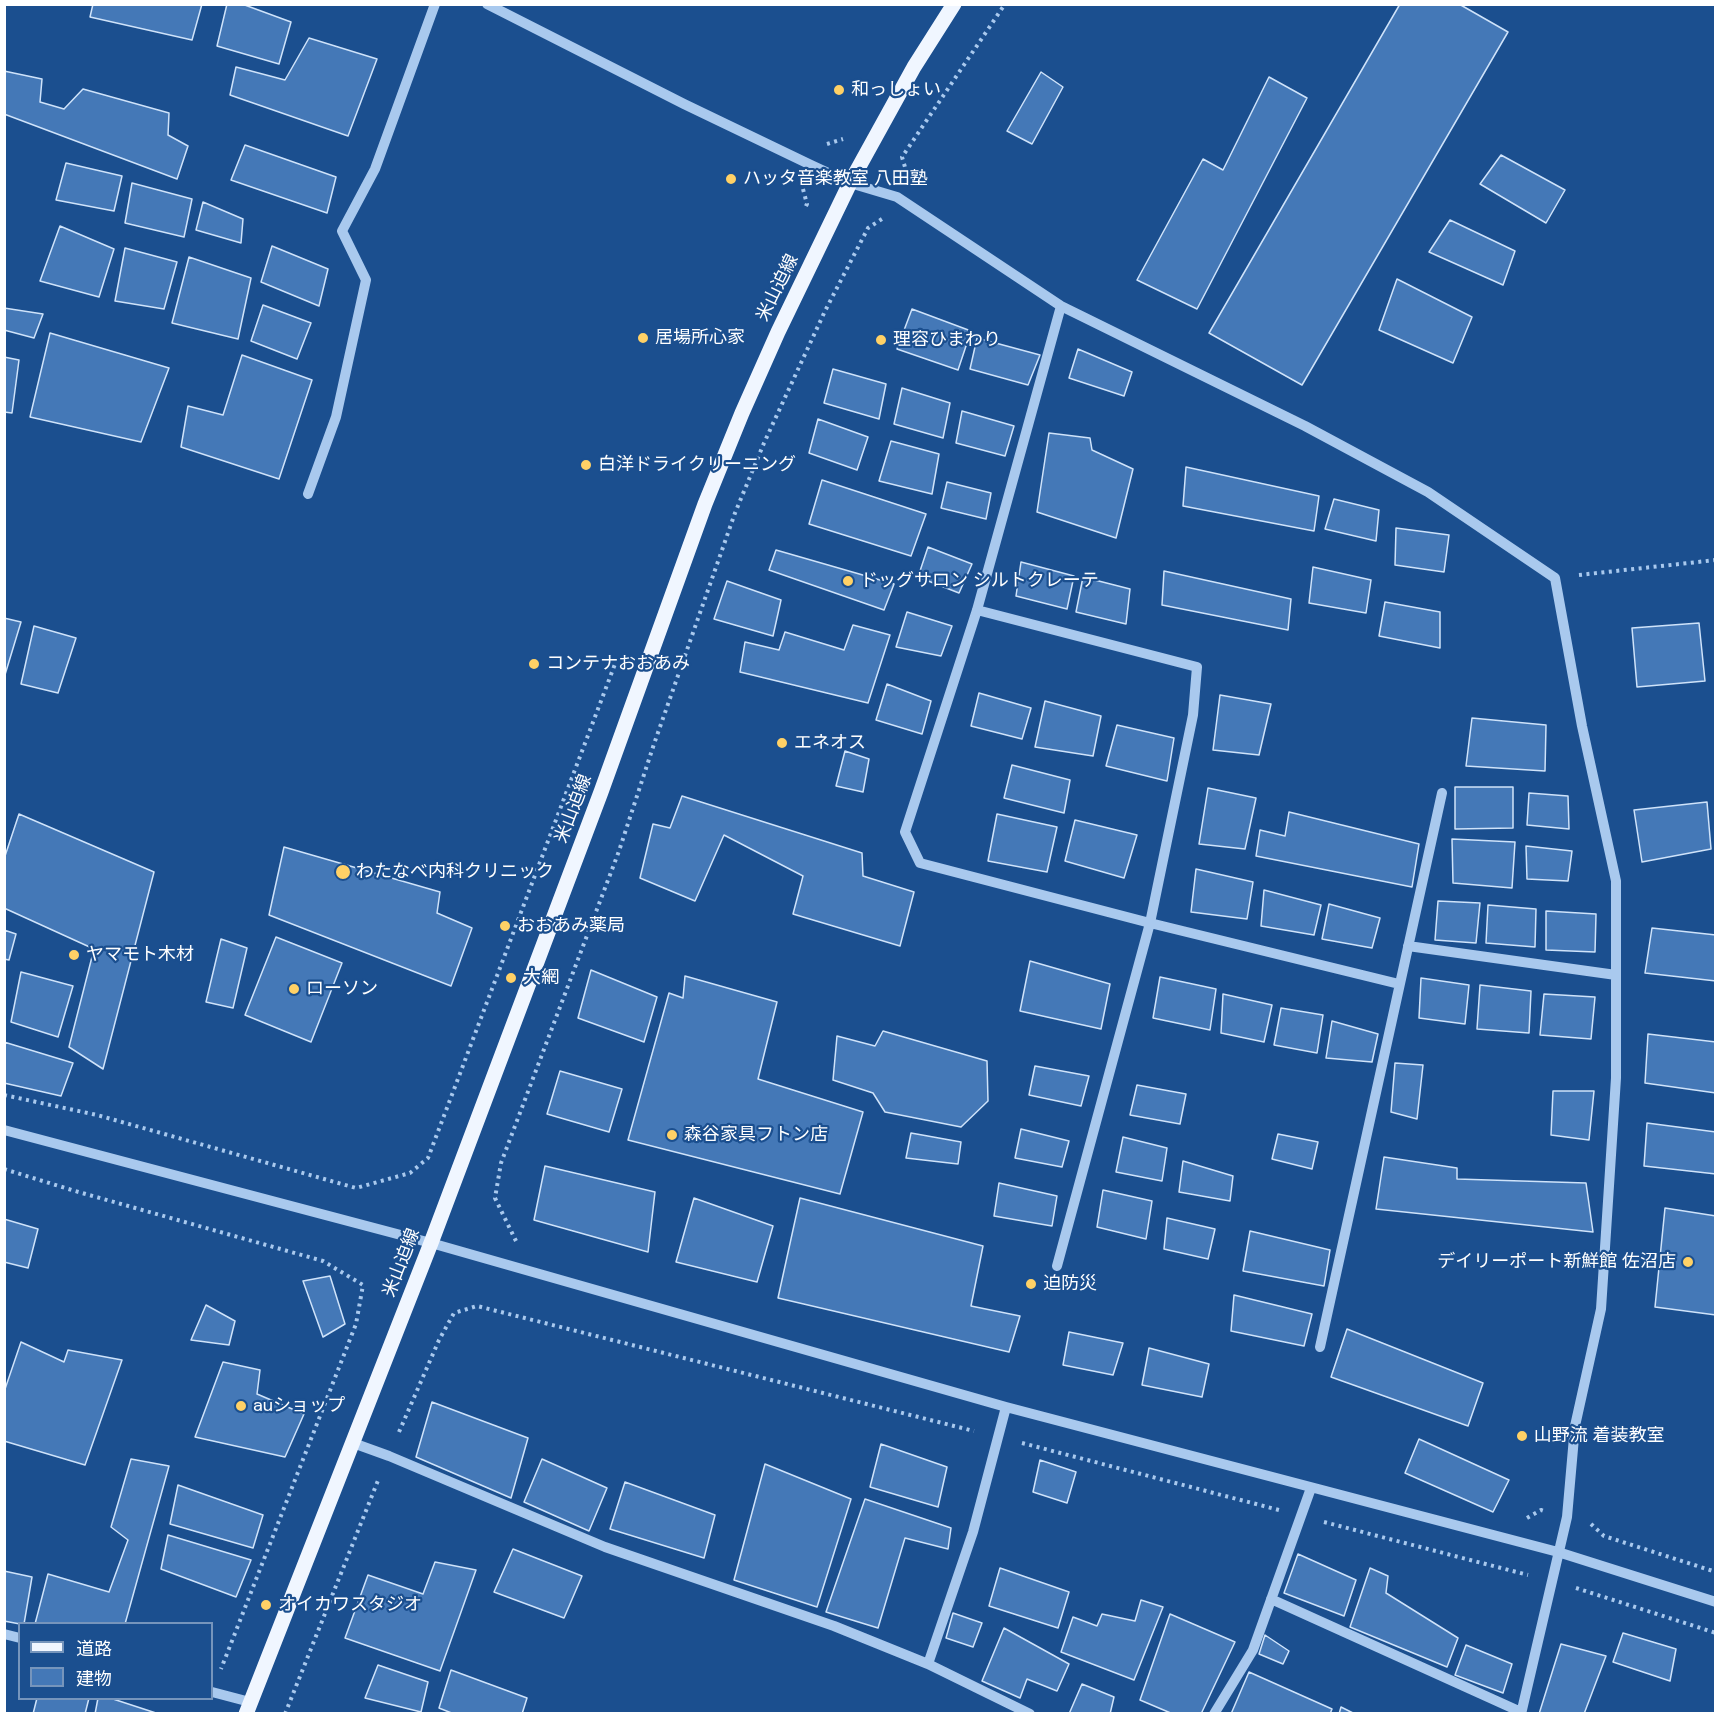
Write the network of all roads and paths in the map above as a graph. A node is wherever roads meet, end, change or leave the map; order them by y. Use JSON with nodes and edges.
{"nodes":[{"id":1,"x":435,"y":4,"type":"edge"},
{"id":2,"x":488,"y":4,"type":"edge"},
{"id":3,"x":954,"y":4,"type":"edge"},
{"id":4,"x":1005,"y":4,"type":"edge"},
{"id":5,"x":850,"y":183,"type":"junction"},
{"id":6,"x":897,"y":197,"type":"junction"},
{"id":7,"x":1061,"y":306,"type":"junction"},
{"id":8,"x":308,"y":494,"type":"dead end"},
{"id":9,"x":1716,"y":560,"type":"edge"},
{"id":10,"x":1555,"y":578,"type":"junction"},
{"id":11,"x":977,"y":610,"type":"junction"},
{"id":12,"x":1442,"y":793,"type":"dead end"},
{"id":13,"x":1150,"y":923,"type":"junction"},
{"id":14,"x":1408,"y":946,"type":"junction"},
{"id":15,"x":1616,"y":975,"type":"junction"},
{"id":16,"x":1399,"y":984,"type":"junction"},
{"id":17,"x":4,"y":1095,"type":"edge"},
{"id":18,"x":4,"y":1130,"type":"edge"},
{"id":19,"x":428,"y":1158,"type":"dead end"},
{"id":20,"x":4,"y":1169,"type":"edge"},
{"id":21,"x":495,"y":1198,"type":"dead end"},
{"id":22,"x":431,"y":1243,"type":"junction"},
{"id":23,"x":1058,"y":1266,"type":"dead end"},
{"id":24,"x":1320,"y":1347,"type":"dead end"},
{"id":25,"x":1006,"y":1407,"type":"junction"},
{"id":26,"x":999,"y":1437,"type":"junction"},
{"id":27,"x":353,"y":1443,"type":"junction"},
{"id":28,"x":389,"y":1456,"type":"junction"},
{"id":29,"x":1311,"y":1488,"type":"junction"},
{"id":30,"x":1301,"y":1516,"type":"junction"},
{"id":31,"x":1558,"y":1552,"type":"junction"},
{"id":32,"x":1551,"y":1582,"type":"junction"},
{"id":33,"x":1271,"y":1599,"type":"junction"},
{"id":34,"x":1716,"y":1602,"type":"edge"},
{"id":35,"x":1716,"y":1633,"type":"edge"},
{"id":36,"x":928,"y":1664,"type":"junction"},
{"id":37,"x":213,"y":1689,"type":"edge"},
{"id":38,"x":213,"y":1692,"type":"edge"},
{"id":39,"x":248,"y":1708,"type":"edge"},
{"id":40,"x":285,"y":1713,"type":"edge"},
{"id":41,"x":1030,"y":1713,"type":"edge"},
{"id":42,"x":1214,"y":1713,"type":"edge"},
{"id":43,"x":1521,"y":1713,"type":"edge"}],
"edges":[{"from":1,"to":8,"type":"street"},
{"from":2,"to":5,"type":"street"},
{"from":3,"to":5,"type":"main road","name":"米山迫線"},
{"from":4,"to":6,"type":"path"},
{"from":5,"to":6,"type":"street"},
{"from":5,"to":22,"type":"main road","name":"米山迫線"},
{"from":6,"to":7,"type":"street"},
{"from":6,"to":21,"type":"path"},
{"from":7,"to":10,"type":"street"},
{"from":7,"to":11,"type":"street"},
{"from":9,"to":10,"type":"path"},
{"from":10,"to":15,"type":"street"},
{"from":11,"to":13,"type":"street"},
{"from":11,"to":13,"type":"street"},
{"from":12,"to":14,"type":"street"},
{"from":13,"to":16,"type":"street"},
{"from":13,"to":23,"type":"street"},
{"from":14,"to":15,"type":"street"},
{"from":14,"to":16,"type":"street"},
{"from":15,"to":31,"type":"street"},
{"from":16,"to":24,"type":"street"},
{"from":17,"to":19,"type":"path"},
{"from":18,"to":22,"type":"street"},
{"from":20,"to":37,"type":"path"},
{"from":22,"to":25,"type":"street"},
{"from":22,"to":27,"type":"main road","name":"米山迫線"},
{"from":25,"to":26,"type":"street"},
{"from":25,"to":29,"type":"street"},
{"from":26,"to":28,"type":"path"},
{"from":26,"to":30,"type":"path"},
{"from":26,"to":36,"type":"street"},
{"from":27,"to":28,"type":"street"},
{"from":27,"to":39,"type":"main road","name":"米山迫線"},
{"from":28,"to":36,"type":"street"},
{"from":28,"to":40,"type":"path"},
{"from":29,"to":30,"type":"street"},
{"from":29,"to":31,"type":"street"},
{"from":30,"to":32,"type":"path"},
{"from":30,"to":33,"type":"street"},
{"from":31,"to":32,"type":"street"},
{"from":31,"to":34,"type":"street"},
{"from":32,"to":35,"type":"path"},
{"from":32,"to":43,"type":"street"},
{"from":33,"to":42,"type":"street"},
{"from":33,"to":43,"type":"street"},
{"from":36,"to":41,"type":"street"},
{"from":38,"to":39,"type":"street"}]}
